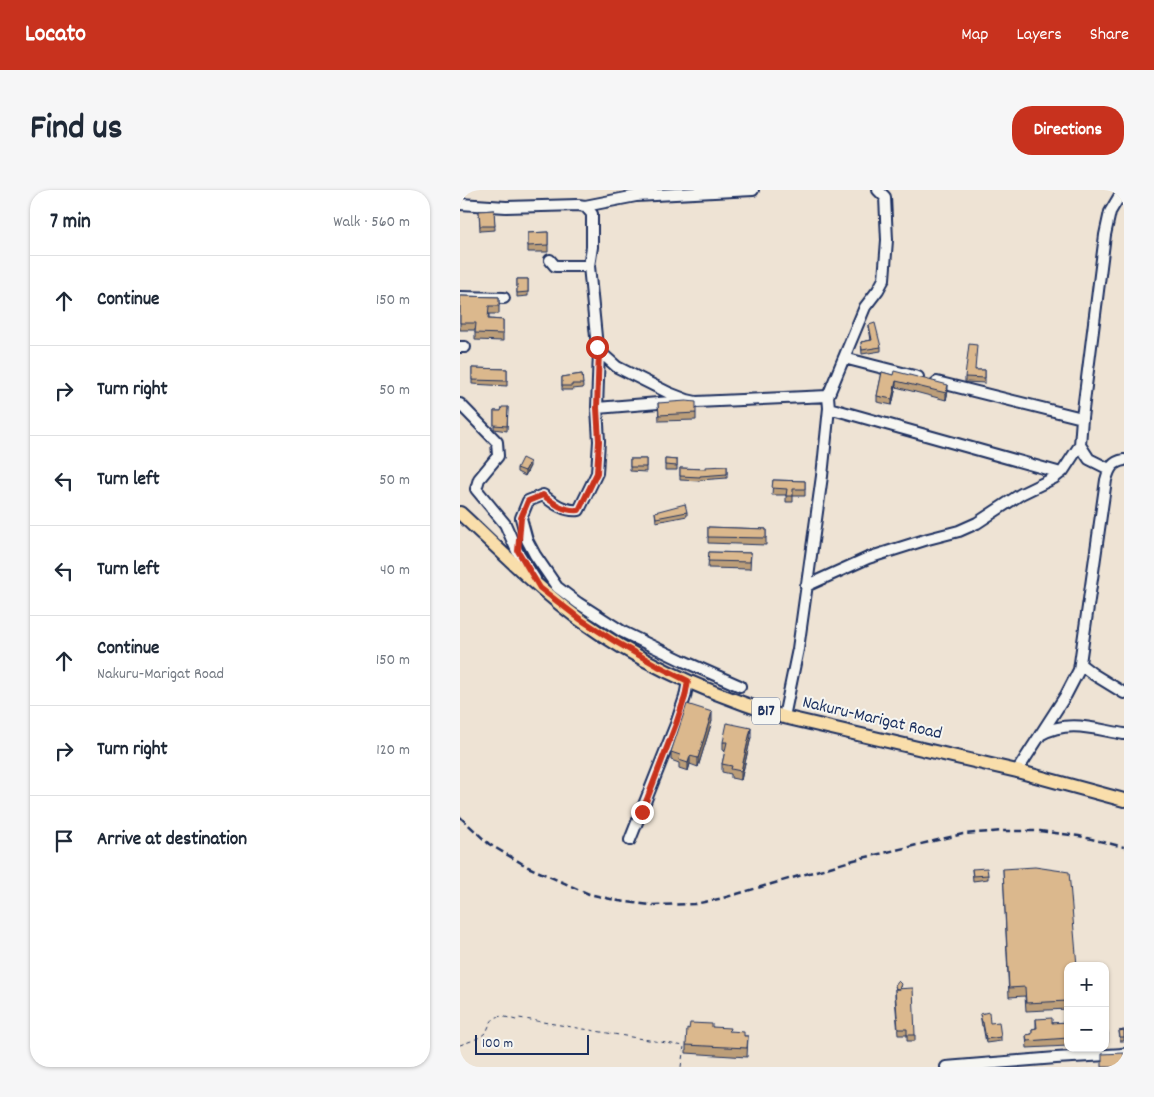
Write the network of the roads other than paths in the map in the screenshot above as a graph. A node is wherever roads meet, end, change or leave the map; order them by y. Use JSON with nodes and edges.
{"nodes":[{"id":1,"x":753,"y":190,"type":"edge"},
{"id":2,"x":878,"y":190,"type":"edge"},
{"id":3,"x":1123,"y":190,"type":"edge"},
{"id":4,"x":636,"y":193,"type":"edge"},
{"id":5,"x":460,"y":204,"type":"edge"},
{"id":6,"x":585,"y":206,"type":"junction"},
{"id":7,"x":550,"y":260,"type":"dead end"},
{"id":8,"x":589,"y":266,"type":"junction"},
{"id":9,"x":460,"y":297,"type":"edge"},
{"id":10,"x":504,"y":298,"type":"dead end"},
{"id":11,"x":599,"y":351,"type":"junction"},
{"id":12,"x":844,"y":358,"type":"junction"},
{"id":13,"x":828,"y":396,"type":"junction"},
{"id":14,"x":687,"y":400,"type":"junction"},
{"id":15,"x":460,"y":404,"type":"edge"},
{"id":16,"x":597,"y":408,"type":"junction"},
{"id":17,"x":829,"y":408,"type":"junction"},
{"id":18,"x":1082,"y":418,"type":"junction"},
{"id":19,"x":1080,"y":444,"type":"junction"},
{"id":20,"x":1124,"y":460,"type":"edge"},
{"id":21,"x":1109,"y":469,"type":"junction"},
{"id":22,"x":1060,"y":473,"type":"junction"},
{"id":23,"x":460,"y":513,"type":"edge"},
{"id":24,"x":521,"y":518,"type":"junction"},
{"id":25,"x":518,"y":551,"type":"junction"},
{"id":26,"x":806,"y":586,"type":"junction"},
{"id":27,"x":540,"y":588,"type":"junction"},
{"id":28,"x":1080,"y":664,"type":"junction"},
{"id":29,"x":688,"y":681,"type":"junction"},
{"id":30,"x":740,"y":686,"type":"dead end"},
{"id":31,"x":1124,"y":693,"type":"edge"},
{"id":32,"x":784,"y":717,"type":"junction"},
{"id":33,"x":1124,"y":734,"type":"edge"},
{"id":34,"x":1040,"y":736,"type":"junction"},
{"id":35,"x":1017,"y":771,"type":"junction"},
{"id":36,"x":1124,"y":800,"type":"edge"},
{"id":37,"x":630,"y":840,"type":"dead end"},
{"id":38,"x":1124,"y":1054,"type":"edge"},
{"id":39,"x":946,"y":1067,"type":"edge"}],
"edges":[{"from":1,"to":4,"type":"street"},
{"from":2,"to":12,"type":"street"},
{"from":3,"to":18,"type":"street"},
{"from":4,"to":6,"type":"street"},
{"from":5,"to":6,"type":"street"},
{"from":6,"to":8,"type":"street"},
{"from":7,"to":8,"type":"street"},
{"from":8,"to":11,"type":"street"},
{"from":9,"to":10,"type":"street"},
{"from":11,"to":14,"type":"street"},
{"from":11,"to":16,"type":"street"},
{"from":12,"to":13,"type":"street"},
{"from":12,"to":18,"type":"street"},
{"from":13,"to":14,"type":"street"},
{"from":13,"to":17,"type":"street"},
{"from":14,"to":16,"type":"street"},
{"from":15,"to":25,"type":"street"},
{"from":16,"to":24,"type":"street"},
{"from":17,"to":22,"type":"street"},
{"from":17,"to":26,"type":"street"},
{"from":18,"to":19,"type":"street"},
{"from":19,"to":21,"type":"street"},
{"from":19,"to":22,"type":"street"},
{"from":20,"to":21,"type":"street"},
{"from":21,"to":28,"type":"street"},
{"from":22,"to":26,"type":"street"},
{"from":23,"to":27,"type":"main road","name":"Nakuru-Marigat Road","number":"B17"},
{"from":24,"to":25,"type":"street"},
{"from":24,"to":30,"type":"street"},
{"from":25,"to":27,"type":"street"},
{"from":26,"to":32,"type":"street"},
{"from":27,"to":29,"type":"main road","name":"Nakuru-Marigat Road","number":"B17"},
{"from":28,"to":31,"type":"street"},
{"from":28,"to":34,"type":"street"},
{"from":29,"to":32,"type":"main road","name":"Nakuru-Marigat Road","number":"B17"},
{"from":29,"to":37,"type":"street"},
{"from":32,"to":35,"type":"main road","name":"Nakuru-Marigat Road","number":"B17"},
{"from":33,"to":34,"type":"street"},
{"from":34,"to":35,"type":"street"},
{"from":35,"to":36,"type":"main road","name":"Nakuru-Marigat Road","number":"B17"},
{"from":38,"to":39,"type":"street"}]}
